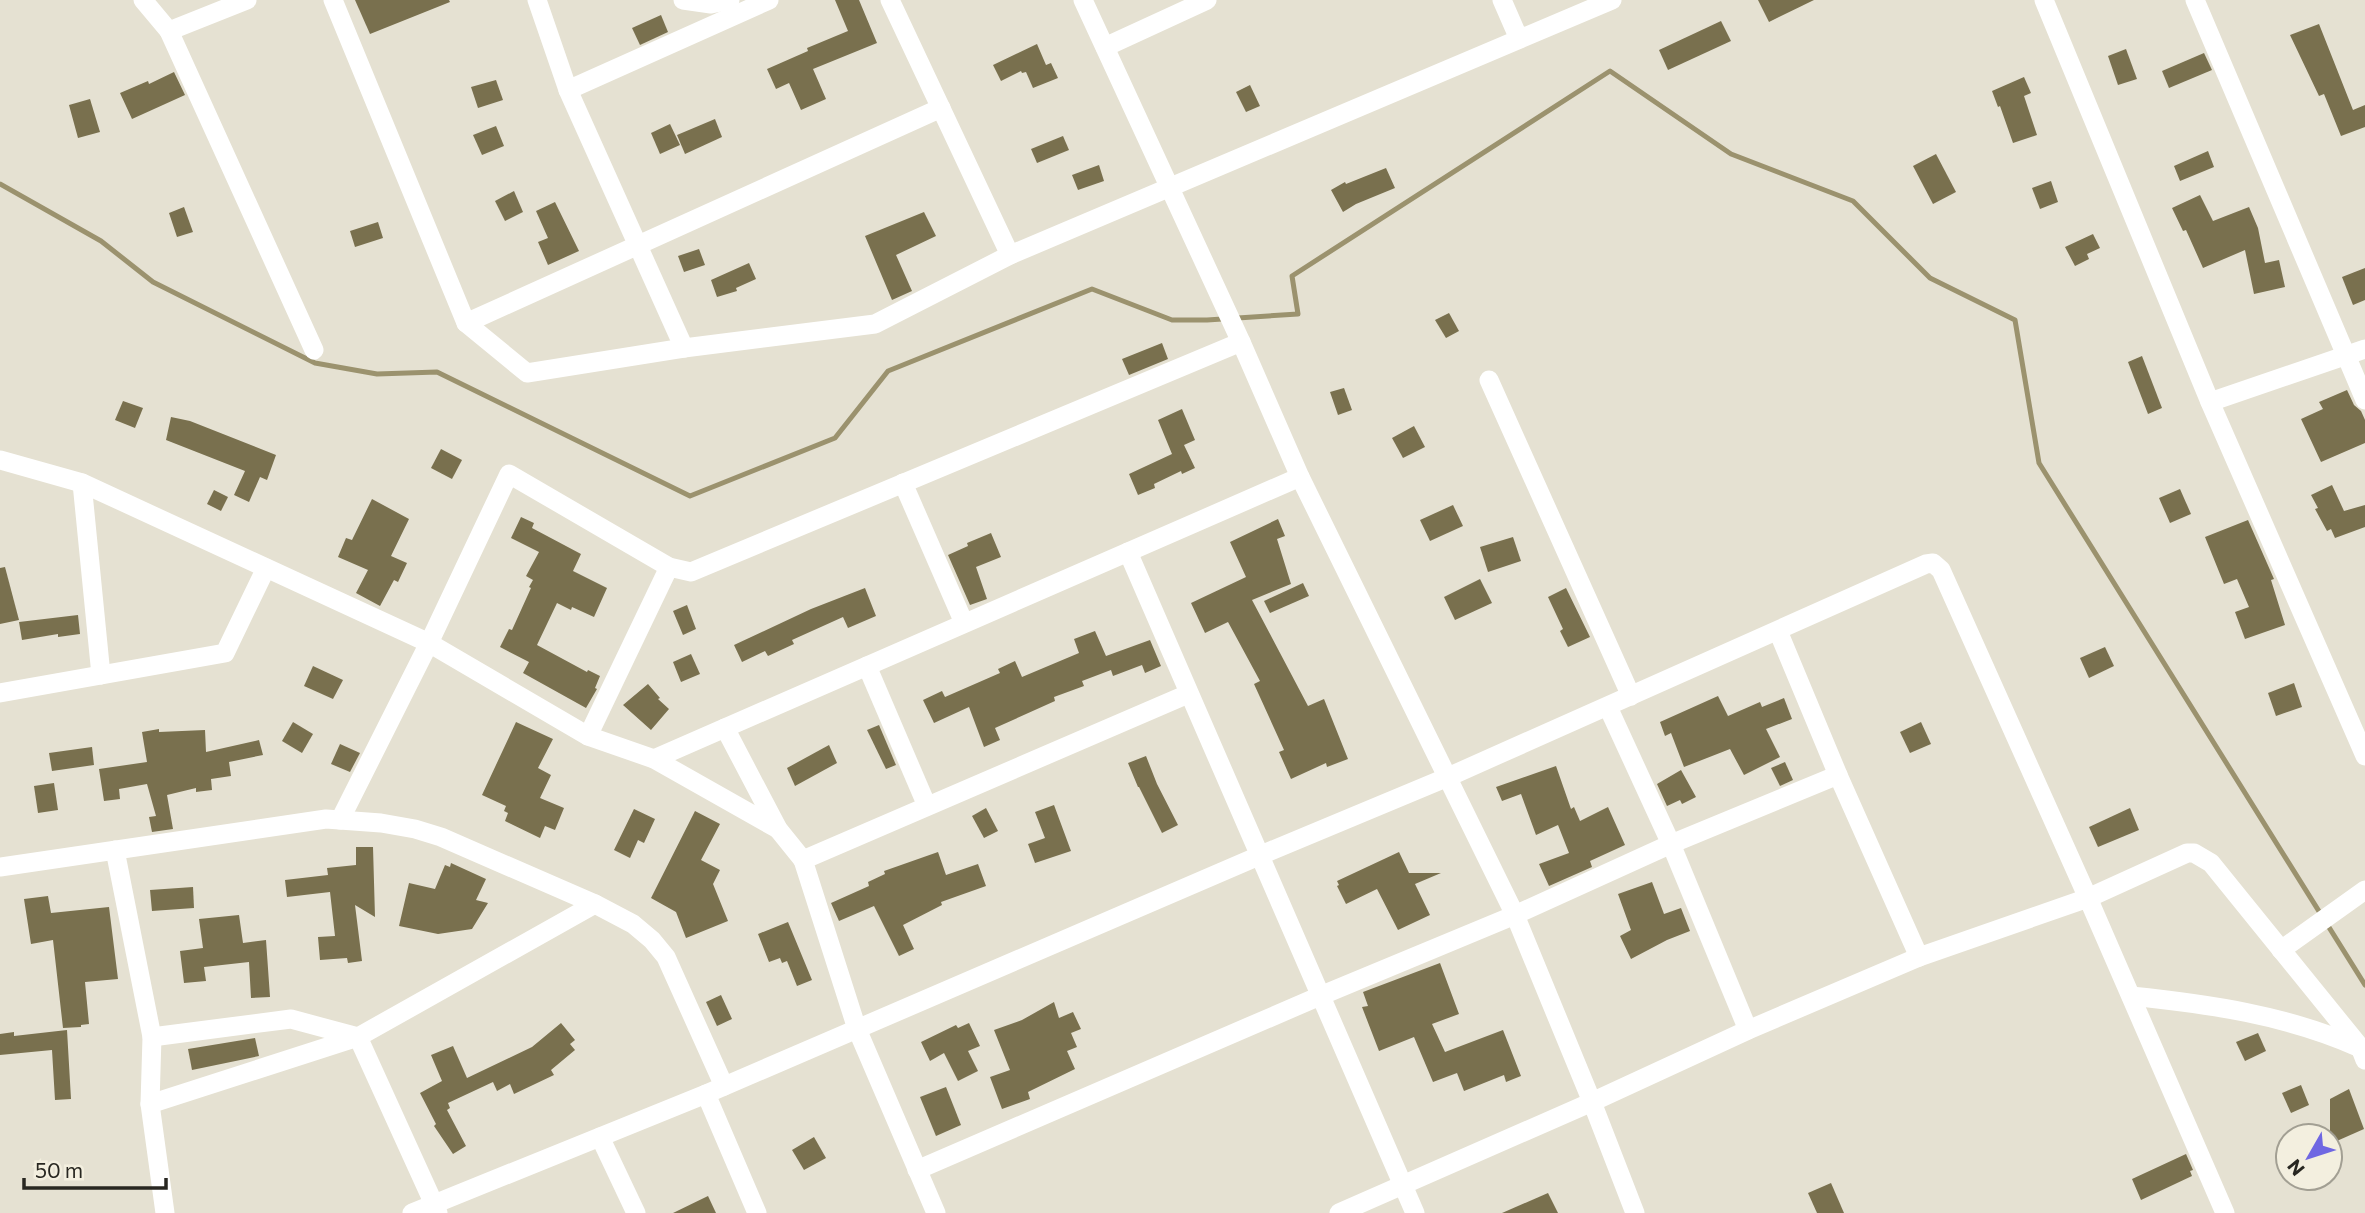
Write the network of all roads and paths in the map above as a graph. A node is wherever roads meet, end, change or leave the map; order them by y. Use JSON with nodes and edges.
{"nodes":[{"id":1,"x":143,"y":0,"type":"edge"},
{"id":2,"x":247,"y":0,"type":"edge"},
{"id":3,"x":333,"y":0,"type":"edge"},
{"id":4,"x":537,"y":0,"type":"edge"},
{"id":5,"x":683,"y":0,"type":"edge"},
{"id":6,"x":730,"y":0,"type":"edge"},
{"id":7,"x":769,"y":0,"type":"edge"},
{"id":8,"x":890,"y":0,"type":"edge"},
{"id":9,"x":1083,"y":0,"type":"edge"},
{"id":10,"x":1208,"y":0,"type":"edge"},
{"id":11,"x":1502,"y":0,"type":"edge"},
{"id":12,"x":1612,"y":0,"type":"edge"},
{"id":13,"x":2044,"y":0,"type":"edge"},
{"id":14,"x":2195,"y":0,"type":"edge"},
{"id":15,"x":169,"y":31,"type":"junction"},
{"id":16,"x":1519,"y":39,"type":"junction"},
{"id":17,"x":1105,"y":47,"type":"junction"},
{"id":18,"x":568,"y":90,"type":"junction"},
{"id":19,"x":941,"y":108,"type":"junction"},
{"id":20,"x":1169,"y":187,"type":"junction"},
{"id":21,"x":637,"y":246,"type":"junction"},
{"id":22,"x":1010,"y":256,"type":"junction"},
{"id":23,"x":466,"y":323,"type":"junction"},
{"id":24,"x":1241,"y":342,"type":"junction"},
{"id":25,"x":684,"y":348,"type":"junction"},
{"id":26,"x":2365,"y":349,"type":"edge"},
{"id":27,"x":314,"y":350,"type":"dead end"},
{"id":28,"x":2346,"y":356,"type":"junction"},
{"id":29,"x":1489,"y":380,"type":"dead end"},
{"id":30,"x":2365,"y":400,"type":"edge"},
{"id":31,"x":2210,"y":401,"type":"junction"},
{"id":32,"x":0,"y":460,"type":"edge"},
{"id":33,"x":1300,"y":477,"type":"junction"},
{"id":34,"x":82,"y":483,"type":"junction"},
{"id":35,"x":903,"y":483,"type":"junction"},
{"id":36,"x":1128,"y":552,"type":"junction"},
{"id":37,"x":669,"y":567,"type":"junction"},
{"id":38,"x":266,"y":568,"type":"junction"},
{"id":39,"x":964,"y":623,"type":"junction"},
{"id":40,"x":1778,"y":631,"type":"junction"},
{"id":41,"x":429,"y":643,"type":"junction"},
{"id":42,"x":867,"y":666,"type":"junction"},
{"id":43,"x":101,"y":675,"type":"junction"},
{"id":44,"x":0,"y":693,"type":"edge"},
{"id":45,"x":1188,"y":694,"type":"junction"},
{"id":46,"x":1631,"y":696,"type":"junction"},
{"id":47,"x":1608,"y":708,"type":"junction"},
{"id":48,"x":725,"y":728,"type":"junction"},
{"id":49,"x":588,"y":736,"type":"junction"},
{"id":50,"x":2365,"y":756,"type":"edge"},
{"id":51,"x":654,"y":759,"type":"junction"},
{"id":52,"x":1838,"y":775,"type":"junction"},
{"id":53,"x":1448,"y":778,"type":"junction"},
{"id":54,"x":927,"y":806,"type":"junction"},
{"id":55,"x":340,"y":820,"type":"junction"},
{"id":56,"x":778,"y":829,"type":"junction"},
{"id":57,"x":1671,"y":844,"type":"junction"},
{"id":58,"x":115,"y":850,"type":"junction"},
{"id":59,"x":1261,"y":855,"type":"junction"},
{"id":60,"x":803,"y":860,"type":"junction"},
{"id":61,"x":0,"y":867,"type":"edge"},
{"id":62,"x":2365,"y":890,"type":"edge"},
{"id":63,"x":2088,"y":898,"type":"junction"},
{"id":64,"x":595,"y":904,"type":"junction"},
{"id":65,"x":1515,"y":915,"type":"junction"},
{"id":66,"x":2281,"y":950,"type":"junction"},
{"id":67,"x":1919,"y":957,"type":"junction"},
{"id":68,"x":1320,"y":996,"type":"junction"},
{"id":69,"x":2131,"y":996,"type":"junction"},
{"id":70,"x":857,"y":1029,"type":"junction"},
{"id":71,"x":1748,"y":1030,"type":"junction"},
{"id":72,"x":152,"y":1037,"type":"junction"},
{"id":73,"x":358,"y":1037,"type":"junction"},
{"id":74,"x":2363,"y":1052,"type":"edge"},
{"id":75,"x":715,"y":1090,"type":"junction"},
{"id":76,"x":1592,"y":1102,"type":"junction"},
{"id":77,"x":150,"y":1104,"type":"junction"},
{"id":78,"x":600,"y":1138,"type":"junction"},
{"id":79,"x":917,"y":1170,"type":"junction"},
{"id":80,"x":1403,"y":1185,"type":"junction"},
{"id":81,"x":436,"y":1209,"type":"edge"},
{"id":82,"x":165,"y":1213,"type":"edge"},
{"id":83,"x":412,"y":1213,"type":"edge"},
{"id":84,"x":636,"y":1213,"type":"edge"},
{"id":85,"x":757,"y":1213,"type":"edge"},
{"id":86,"x":936,"y":1213,"type":"edge"},
{"id":87,"x":1339,"y":1213,"type":"edge"},
{"id":88,"x":1415,"y":1213,"type":"edge"},
{"id":89,"x":1635,"y":1213,"type":"edge"},
{"id":90,"x":2225,"y":1213,"type":"edge"}],
"edges":[{"from":1,"to":15,"type":"street"},
{"from":2,"to":15,"type":"street"},
{"from":3,"to":23,"type":"street"},
{"from":4,"to":18,"type":"street"},
{"from":5,"to":6,"type":"street"},
{"from":7,"to":18,"type":"street"},
{"from":8,"to":19,"type":"street"},
{"from":9,"to":17,"type":"street"},
{"from":10,"to":17,"type":"street"},
{"from":11,"to":16,"type":"street"},
{"from":12,"to":16,"type":"street"},
{"from":13,"to":31,"type":"street"},
{"from":14,"to":28,"type":"street"},
{"from":15,"to":27,"type":"street"},
{"from":16,"to":20,"type":"street"},
{"from":17,"to":20,"type":"street"},
{"from":18,"to":21,"type":"street"},
{"from":19,"to":21,"type":"street"},
{"from":19,"to":22,"type":"street"},
{"from":20,"to":22,"type":"street"},
{"from":20,"to":24,"type":"street"},
{"from":21,"to":23,"type":"street"},
{"from":21,"to":25,"type":"street"},
{"from":22,"to":25,"type":"street"},
{"from":23,"to":25,"type":"street"},
{"from":24,"to":33,"type":"street"},
{"from":24,"to":35,"type":"street"},
{"from":26,"to":28,"type":"street"},
{"from":28,"to":30,"type":"street"},
{"from":28,"to":31,"type":"street"},
{"from":29,"to":46,"type":"street"},
{"from":31,"to":50,"type":"street"},
{"from":32,"to":34,"type":"street"},
{"from":33,"to":36,"type":"street"},
{"from":33,"to":53,"type":"street"},
{"from":34,"to":38,"type":"street"},
{"from":34,"to":43,"type":"street"},
{"from":35,"to":37,"type":"street"},
{"from":35,"to":39,"type":"street"},
{"from":36,"to":39,"type":"street"},
{"from":36,"to":45,"type":"street"},
{"from":37,"to":41,"type":"street"},
{"from":37,"to":49,"type":"street"},
{"from":38,"to":41,"type":"street"},
{"from":38,"to":43,"type":"street"},
{"from":39,"to":42,"type":"street"},
{"from":40,"to":46,"type":"street"},
{"from":40,"to":52,"type":"street"},
{"from":40,"to":63,"type":"street"},
{"from":41,"to":49,"type":"street"},
{"from":41,"to":55,"type":"street"},
{"from":42,"to":48,"type":"street"},
{"from":42,"to":54,"type":"street"},
{"from":43,"to":44,"type":"street"},
{"from":45,"to":54,"type":"street"},
{"from":45,"to":59,"type":"street"},
{"from":46,"to":47,"type":"street"},
{"from":47,"to":53,"type":"street"},
{"from":47,"to":57,"type":"street"},
{"from":48,"to":51,"type":"street"},
{"from":48,"to":56,"type":"street"},
{"from":49,"to":51,"type":"street"},
{"from":51,"to":56,"type":"street"},
{"from":52,"to":57,"type":"street"},
{"from":52,"to":67,"type":"street"},
{"from":53,"to":59,"type":"street"},
{"from":53,"to":65,"type":"street"},
{"from":54,"to":60,"type":"street"},
{"from":55,"to":58,"type":"street"},
{"from":55,"to":64,"type":"street"},
{"from":56,"to":60,"type":"street"},
{"from":57,"to":65,"type":"street"},
{"from":57,"to":71,"type":"street"},
{"from":58,"to":61,"type":"street"},
{"from":58,"to":72,"type":"street"},
{"from":59,"to":68,"type":"street"},
{"from":59,"to":70,"type":"street"},
{"from":60,"to":70,"type":"street"},
{"from":62,"to":66,"type":"street"},
{"from":63,"to":66,"type":"street"},
{"from":63,"to":67,"type":"street"},
{"from":63,"to":69,"type":"street"},
{"from":64,"to":73,"type":"street"},
{"from":64,"to":75,"type":"street"},
{"from":65,"to":68,"type":"street"},
{"from":65,"to":76,"type":"street"},
{"from":66,"to":74,"type":"street"},
{"from":67,"to":71,"type":"street"},
{"from":68,"to":79,"type":"street"},
{"from":68,"to":80,"type":"street"},
{"from":69,"to":74,"type":"street"},
{"from":69,"to":90,"type":"street"},
{"from":70,"to":75,"type":"street"},
{"from":70,"to":79,"type":"street"},
{"from":71,"to":76,"type":"street"},
{"from":72,"to":73,"type":"street"},
{"from":72,"to":77,"type":"street"},
{"from":73,"to":77,"type":"street"},
{"from":73,"to":81,"type":"street"},
{"from":75,"to":78,"type":"street"},
{"from":75,"to":85,"type":"street"},
{"from":76,"to":80,"type":"street"},
{"from":76,"to":89,"type":"street"},
{"from":77,"to":82,"type":"street"},
{"from":78,"to":81,"type":"street"},
{"from":78,"to":84,"type":"street"},
{"from":79,"to":86,"type":"street"},
{"from":80,"to":87,"type":"street"},
{"from":80,"to":88,"type":"street"},
{"from":81,"to":83,"type":"street"}]}
